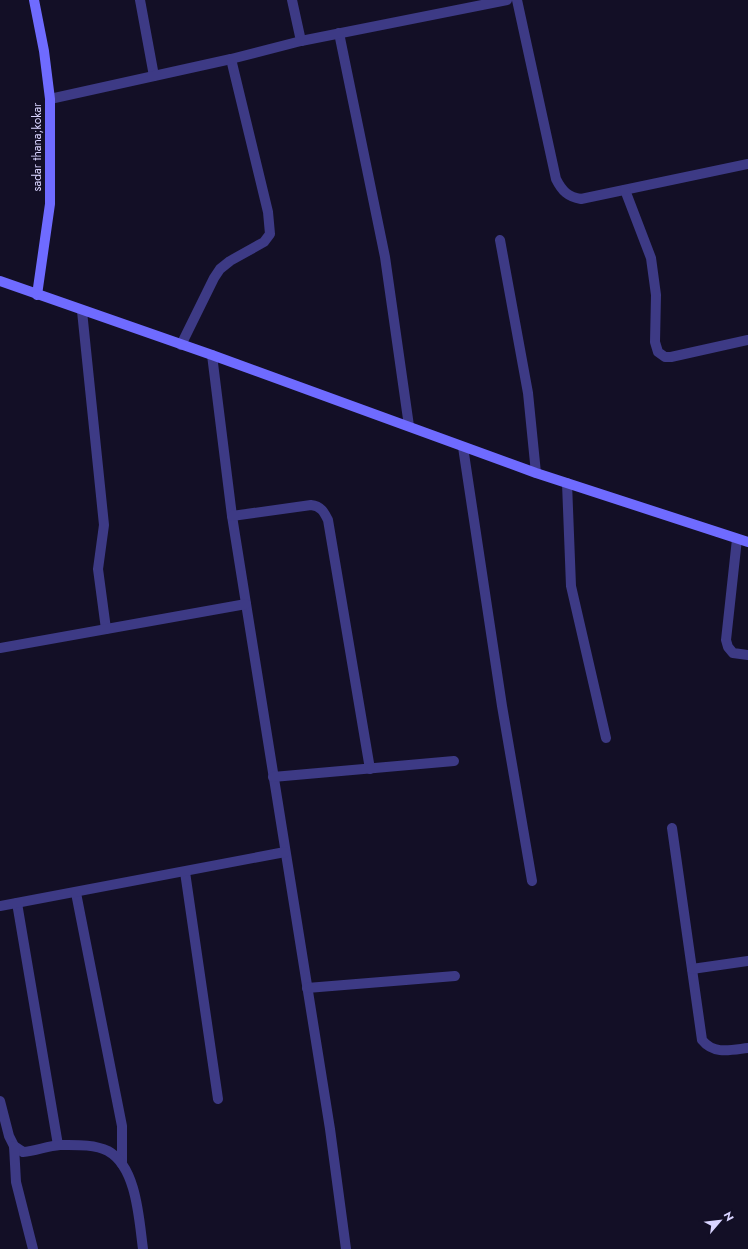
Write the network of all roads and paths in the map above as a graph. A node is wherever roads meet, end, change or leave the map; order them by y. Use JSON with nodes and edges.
{"nodes":[{"id":1,"x":34,"y":0,"type":"edge"},
{"id":2,"x":140,"y":0,"type":"edge"},
{"id":3,"x":292,"y":0,"type":"edge"},
{"id":4,"x":507,"y":0,"type":"edge"},
{"id":5,"x":517,"y":0,"type":"edge"},
{"id":6,"x":339,"y":34,"type":"junction"},
{"id":7,"x":301,"y":41,"type":"junction"},
{"id":8,"x":231,"y":59,"type":"junction"},
{"id":9,"x":154,"y":76,"type":"junction"},
{"id":10,"x":50,"y":99,"type":"junction"},
{"id":11,"x":748,"y":164,"type":"edge"},
{"id":12,"x":625,"y":190,"type":"junction"},
{"id":13,"x":500,"y":240,"type":"dead end"},
{"id":14,"x":0,"y":281,"type":"edge"},
{"id":15,"x":37,"y":295,"type":"junction"},
{"id":16,"x":82,"y":311,"type":"junction"},
{"id":17,"x":748,"y":340,"type":"edge"},
{"id":18,"x":181,"y":345,"type":"junction"},
{"id":19,"x":212,"y":355,"type":"junction"},
{"id":20,"x":409,"y":426,"type":"junction"},
{"id":21,"x":463,"y":447,"type":"junction"},
{"id":22,"x":536,"y":473,"type":"junction"},
{"id":23,"x":567,"y":483,"type":"junction"},
{"id":24,"x":232,"y":516,"type":"junction"},
{"id":25,"x":737,"y":538,"type":"junction"},
{"id":26,"x":748,"y":542,"type":"edge"},
{"id":27,"x":246,"y":604,"type":"junction"},
{"id":28,"x":106,"y":629,"type":"junction"},
{"id":29,"x":0,"y":648,"type":"edge"},
{"id":30,"x":748,"y":656,"type":"edge"},
{"id":31,"x":606,"y":738,"type":"dead end"},
{"id":32,"x":454,"y":761,"type":"dead end"},
{"id":33,"x":370,"y":769,"type":"junction"},
{"id":34,"x":273,"y":777,"type":"junction"},
{"id":35,"x":672,"y":828,"type":"dead end"},
{"id":36,"x":285,"y":852,"type":"junction"},
{"id":37,"x":185,"y":872,"type":"junction"},
{"id":38,"x":532,"y":881,"type":"dead end"},
{"id":39,"x":76,"y":893,"type":"junction"},
{"id":40,"x":17,"y":903,"type":"junction"},
{"id":41,"x":0,"y":906,"type":"edge"},
{"id":42,"x":748,"y":961,"type":"edge"},
{"id":43,"x":692,"y":969,"type":"junction"},
{"id":44,"x":455,"y":976,"type":"dead end"},
{"id":45,"x":307,"y":988,"type":"junction"},
{"id":46,"x":748,"y":1048,"type":"edge"},
{"id":47,"x":218,"y":1099,"type":"dead end"},
{"id":48,"x":0,"y":1101,"type":"edge"},
{"id":49,"x":58,"y":1145,"type":"junction"},
{"id":50,"x":14,"y":1146,"type":"junction"},
{"id":51,"x":122,"y":1164,"type":"junction"},
{"id":52,"x":33,"y":1249,"type":"edge"},
{"id":53,"x":143,"y":1249,"type":"edge"},
{"id":54,"x":346,"y":1249,"type":"edge"}],
"edges":[{"from":1,"to":10,"type":"main road","name":"sadar thana;kokar"},
{"from":2,"to":9,"type":"street"},
{"from":3,"to":7,"type":"street"},
{"from":4,"to":6,"type":"street"},
{"from":5,"to":12,"type":"street"},
{"from":6,"to":7,"type":"street"},
{"from":6,"to":20,"type":"street"},
{"from":7,"to":8,"type":"street"},
{"from":8,"to":9,"type":"street"},
{"from":8,"to":18,"type":"street"},
{"from":9,"to":10,"type":"street"},
{"from":10,"to":15,"type":"main road","name":"sadar thana;kokar"},
{"from":11,"to":12,"type":"street"},
{"from":12,"to":17,"type":"street"},
{"from":13,"to":22,"type":"street"},
{"from":14,"to":15,"type":"main road"},
{"from":15,"to":16,"type":"main road"},
{"from":16,"to":18,"type":"main road"},
{"from":16,"to":28,"type":"street"},
{"from":18,"to":19,"type":"main road"},
{"from":19,"to":20,"type":"main road"},
{"from":19,"to":24,"type":"street"},
{"from":20,"to":21,"type":"main road"},
{"from":21,"to":22,"type":"main road"},
{"from":21,"to":38,"type":"street"},
{"from":22,"to":23,"type":"main road"},
{"from":23,"to":25,"type":"main road"},
{"from":23,"to":31,"type":"street"},
{"from":24,"to":27,"type":"street"},
{"from":24,"to":33,"type":"street"},
{"from":25,"to":26,"type":"main road"},
{"from":25,"to":30,"type":"street"},
{"from":27,"to":28,"type":"street"},
{"from":27,"to":34,"type":"street"},
{"from":28,"to":29,"type":"street"},
{"from":32,"to":33,"type":"street"},
{"from":33,"to":34,"type":"street"},
{"from":34,"to":36,"type":"street"},
{"from":35,"to":43,"type":"street"},
{"from":36,"to":37,"type":"street"},
{"from":36,"to":45,"type":"street"},
{"from":37,"to":39,"type":"street"},
{"from":37,"to":47,"type":"street"},
{"from":39,"to":40,"type":"street"},
{"from":39,"to":51,"type":"street"},
{"from":40,"to":41,"type":"street"},
{"from":40,"to":49,"type":"street"},
{"from":42,"to":43,"type":"street"},
{"from":43,"to":46,"type":"street"},
{"from":44,"to":45,"type":"street"},
{"from":45,"to":54,"type":"street"},
{"from":48,"to":50,"type":"street"},
{"from":49,"to":50,"type":"street"},
{"from":49,"to":51,"type":"street"},
{"from":50,"to":52,"type":"street"},
{"from":51,"to":53,"type":"street"}]}
